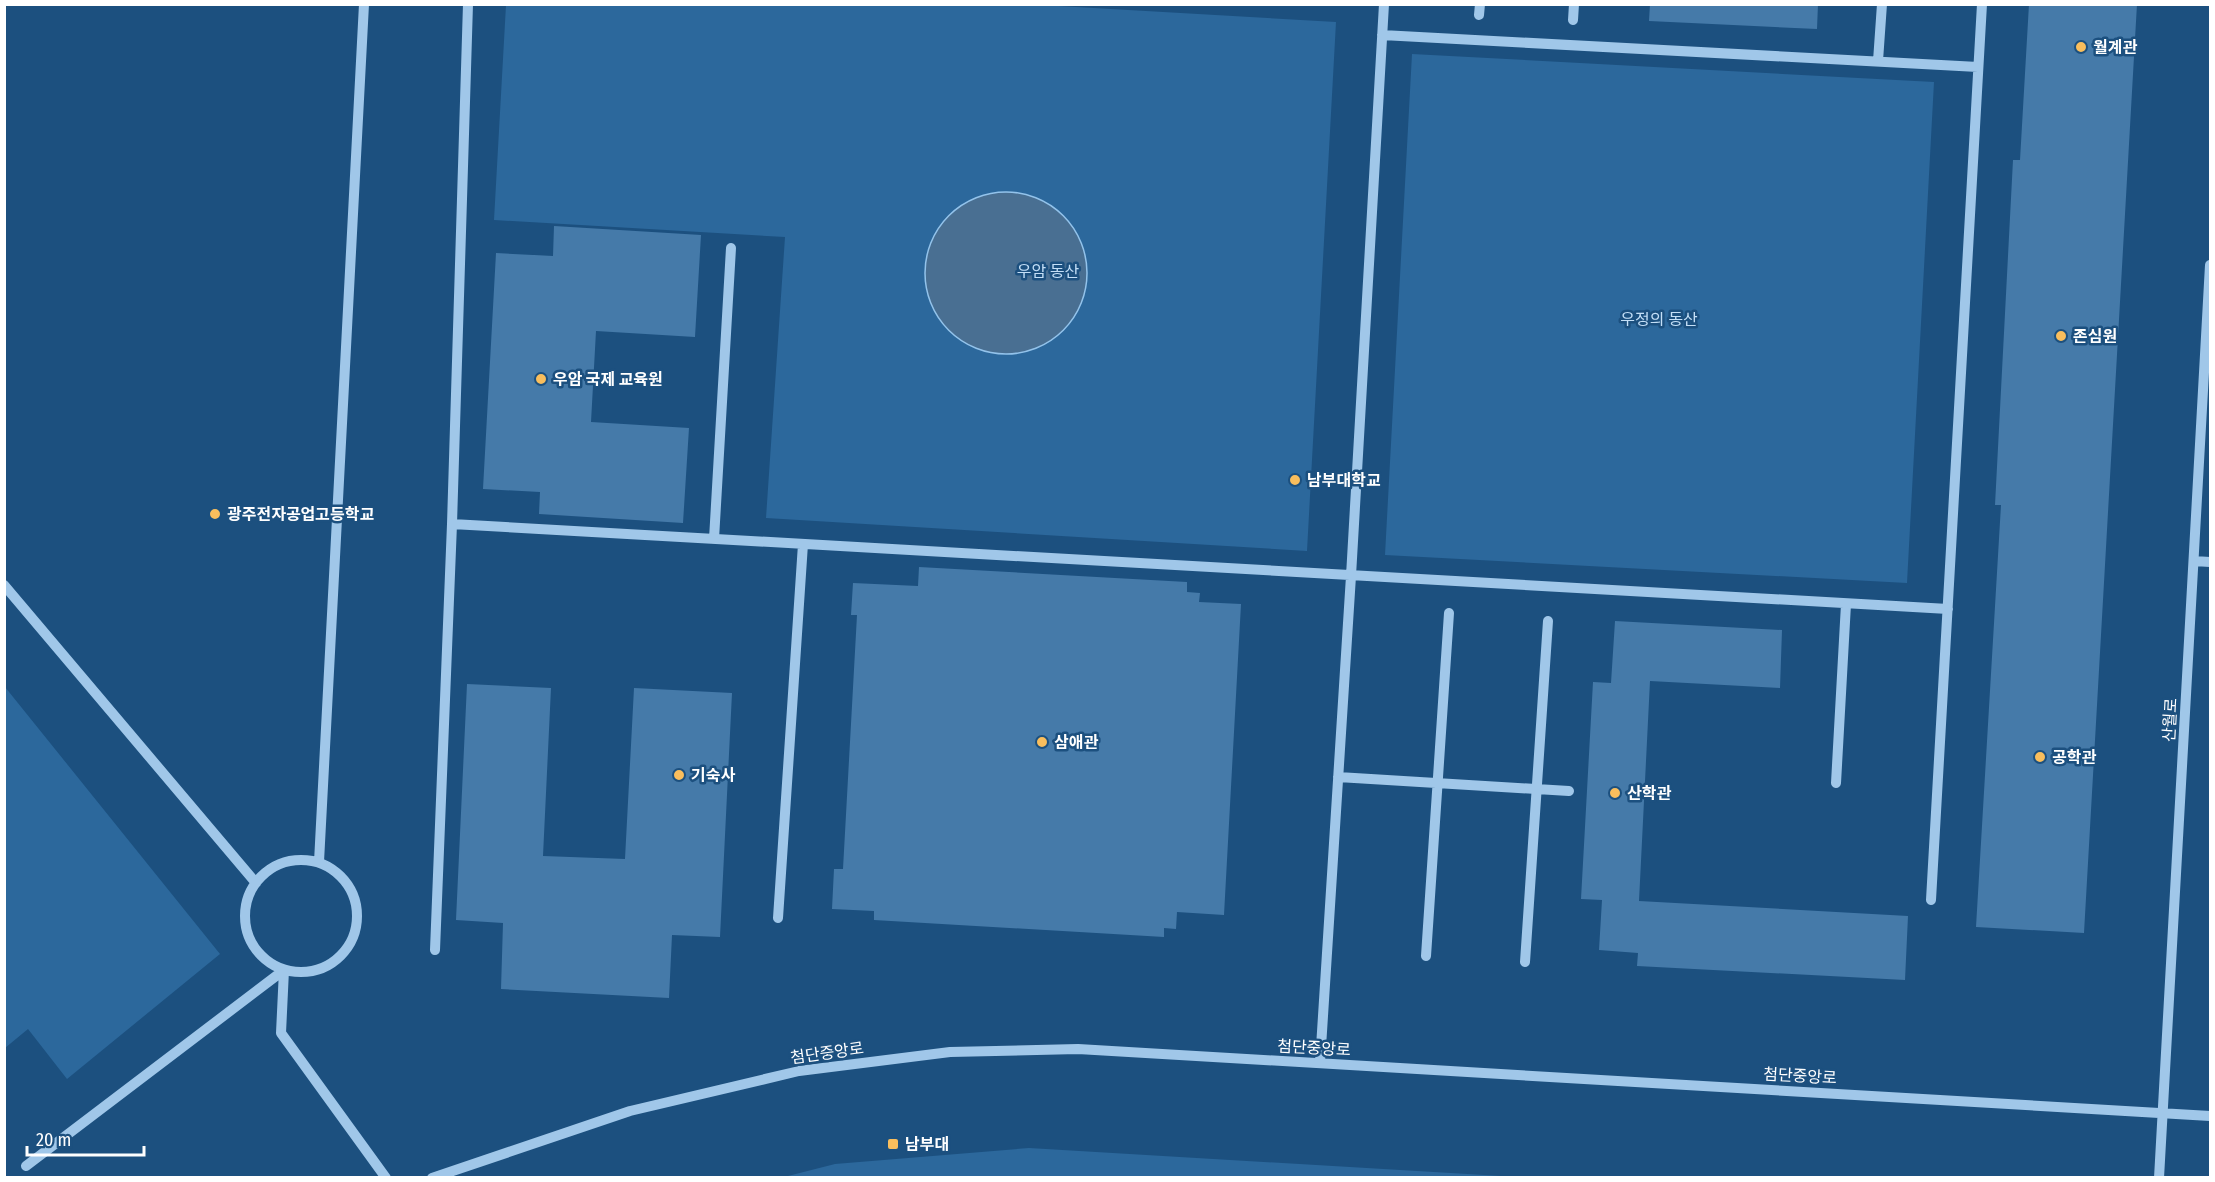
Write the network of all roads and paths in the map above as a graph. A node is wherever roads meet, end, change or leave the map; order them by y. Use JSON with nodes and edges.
{"nodes":[{"id":1,"x":364,"y":4,"type":"edge"},
{"id":2,"x":468,"y":4,"type":"edge"},
{"id":3,"x":1384,"y":4,"type":"edge"},
{"id":4,"x":1574,"y":4,"type":"edge"},
{"id":5,"x":1882,"y":4,"type":"edge"},
{"id":6,"x":1982,"y":4,"type":"edge"},
{"id":7,"x":1573,"y":20,"type":"dead end"},
{"id":8,"x":1382,"y":35,"type":"junction"},
{"id":9,"x":1878,"y":61,"type":"junction"},
{"id":10,"x":1978,"y":67,"type":"junction"},
{"id":11,"x":731,"y":249,"type":"dead end"},
{"id":12,"x":2211,"y":265,"type":"edge"},
{"id":13,"x":452,"y":524,"type":"junction"},
{"id":14,"x":714,"y":539,"type":"junction"},
{"id":15,"x":803,"y":544,"type":"junction"},
{"id":16,"x":2194,"y":561,"type":"junction"},
{"id":17,"x":2211,"y":562,"type":"edge"},
{"id":18,"x":1351,"y":576,"type":"junction"},
{"id":19,"x":4,"y":585,"type":"edge"},
{"id":20,"x":1846,"y":604,"type":"junction"},
{"id":21,"x":1948,"y":609,"type":"junction"},
{"id":22,"x":1449,"y":613,"type":"dead end"},
{"id":23,"x":1548,"y":621,"type":"dead end"},
{"id":24,"x":1338,"y":777,"type":"junction"},
{"id":25,"x":1836,"y":783,"type":"dead end"},
{"id":26,"x":1437,"y":784,"type":"junction"},
{"id":27,"x":1536,"y":789,"type":"junction"},
{"id":28,"x":1569,"y":791,"type":"dead end"},
{"id":29,"x":319,"y":862,"type":"junction"},
{"id":30,"x":256,"y":883,"type":"junction"},
{"id":31,"x":1931,"y":900,"type":"dead end"},
{"id":32,"x":778,"y":918,"type":"dead end"},
{"id":33,"x":435,"y":950,"type":"dead end"},
{"id":34,"x":1426,"y":956,"type":"dead end"},
{"id":35,"x":1525,"y":962,"type":"dead end"},
{"id":36,"x":284,"y":970,"type":"junction"},
{"id":37,"x":1320,"y":1063,"type":"junction"},
{"id":38,"x":2163,"y":1113,"type":"junction"},
{"id":39,"x":2211,"y":1116,"type":"edge"},
{"id":40,"x":26,"y":1166,"type":"dead end"},
{"id":41,"x":386,"y":1178,"type":"edge"},
{"id":42,"x":432,"y":1178,"type":"edge"},
{"id":43,"x":2159,"y":1178,"type":"edge"}],
"edges":[{"from":1,"to":29,"type":"street"},
{"from":2,"to":13,"type":"street"},
{"from":3,"to":8,"type":"street"},
{"from":4,"to":7,"type":"street"},
{"from":5,"to":9,"type":"street"},
{"from":6,"to":10,"type":"street"},
{"from":8,"to":9,"type":"street"},
{"from":8,"to":18,"type":"street"},
{"from":9,"to":10,"type":"street"},
{"from":10,"to":21,"type":"street"},
{"from":11,"to":14,"type":"street"},
{"from":12,"to":16,"type":"street","name":"산월로"},
{"from":13,"to":14,"type":"street"},
{"from":13,"to":33,"type":"street"},
{"from":14,"to":15,"type":"street"},
{"from":15,"to":18,"type":"street"},
{"from":15,"to":32,"type":"street"},
{"from":16,"to":17,"type":"street"},
{"from":16,"to":38,"type":"street","name":"산월로"},
{"from":18,"to":20,"type":"street"},
{"from":18,"to":24,"type":"street"},
{"from":19,"to":30,"type":"street"},
{"from":20,"to":21,"type":"street"},
{"from":20,"to":25,"type":"street"},
{"from":21,"to":31,"type":"street"},
{"from":22,"to":26,"type":"street"},
{"from":23,"to":27,"type":"street"},
{"from":24,"to":26,"type":"street"},
{"from":24,"to":37,"type":"street"},
{"from":26,"to":27,"type":"street"},
{"from":26,"to":34,"type":"street"},
{"from":27,"to":28,"type":"street"},
{"from":27,"to":35,"type":"street"},
{"from":29,"to":30,"type":"street"},
{"from":29,"to":36,"type":"street"},
{"from":30,"to":36,"type":"street"},
{"from":36,"to":40,"type":"street"},
{"from":36,"to":41,"type":"street"},
{"from":37,"to":38,"type":"street","name":"첨단중앙로"},
{"from":37,"to":42,"type":"street","name":"첨단중앙로"},
{"from":38,"to":39,"type":"street","name":"첨단중앙로"},
{"from":38,"to":43,"type":"street","name":"산월로"}]}
